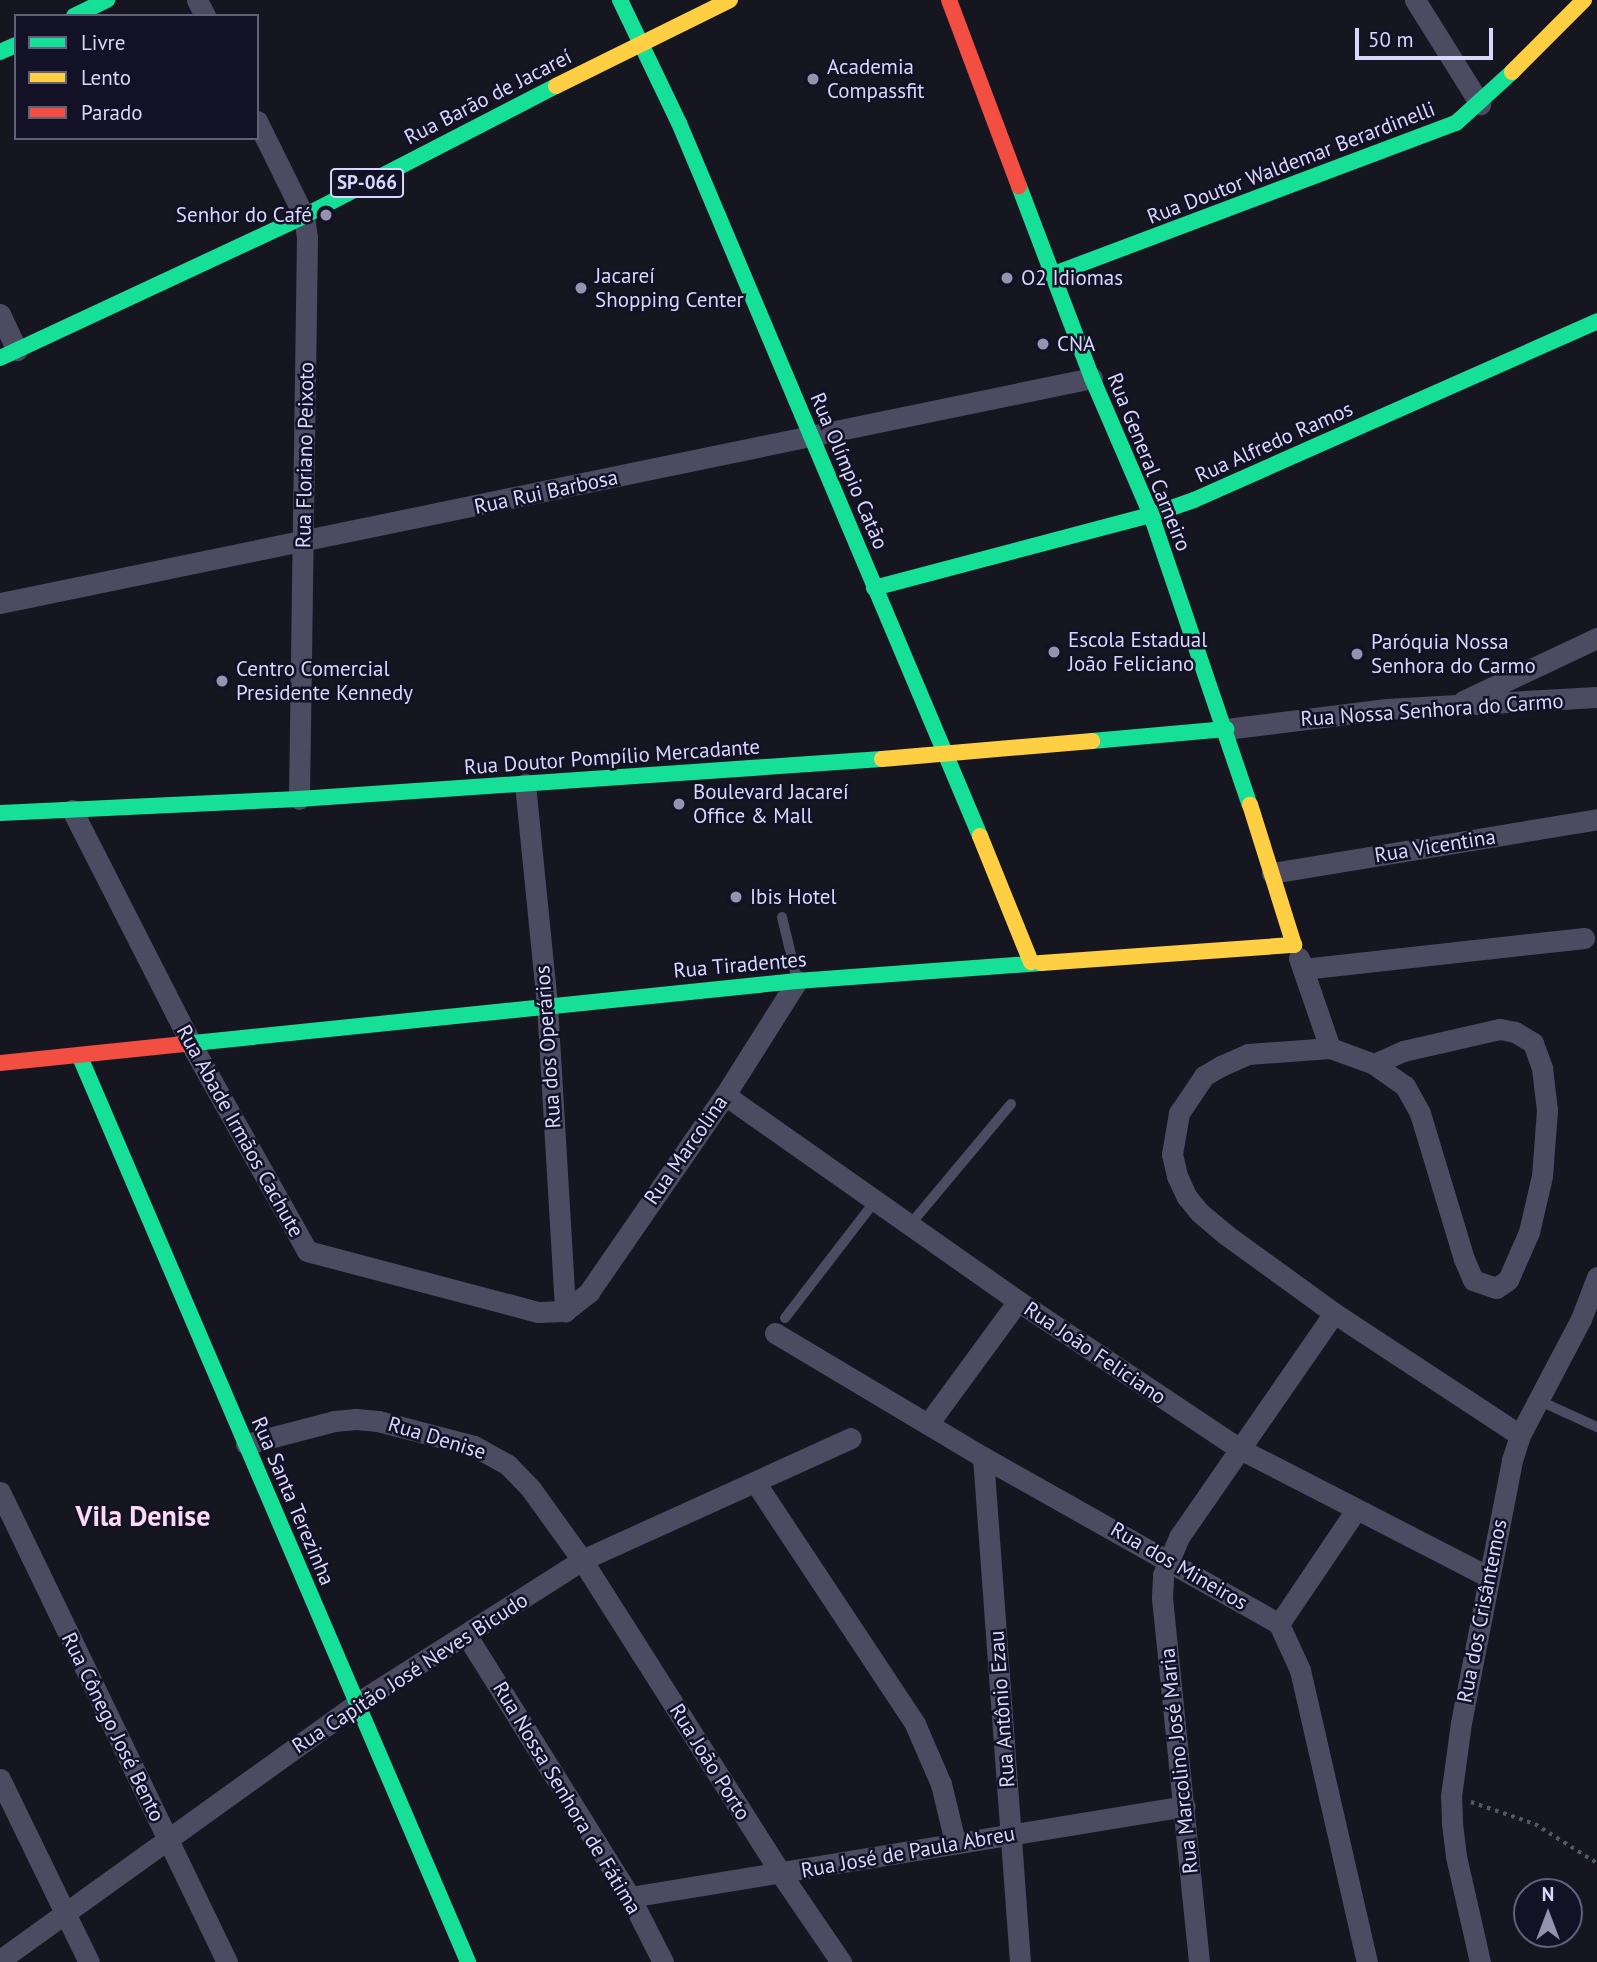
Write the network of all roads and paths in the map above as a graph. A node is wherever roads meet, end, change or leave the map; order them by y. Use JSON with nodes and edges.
{"nodes":[{"id":1,"x":107,"y":0,"type":"edge"},
{"id":2,"x":620,"y":0,"type":"edge"},
{"id":3,"x":730,"y":0,"type":"edge"},
{"id":4,"x":948,"y":0,"type":"edge"},
{"id":5,"x":1415,"y":0,"type":"edge"},
{"id":6,"x":1584,"y":0,"type":"edge"},
{"id":7,"x":78,"y":14,"type":"edge"},
{"id":8,"x":641,"y":42,"type":"junction"},
{"id":9,"x":1480,"y":104,"type":"junction"},
{"id":10,"x":259,"y":125,"type":"edge"},
{"id":11,"x":304,"y":216,"type":"junction"},
{"id":12,"x":1054,"y":274,"type":"junction"},
{"id":13,"x":0,"y":314,"type":"edge"},
{"id":14,"x":1597,"y":321,"type":"edge"},
{"id":15,"x":9,"y":354,"type":"edge"},
{"id":16,"x":1091,"y":378,"type":"junction"},
{"id":17,"x":812,"y":438,"type":"junction"},
{"id":18,"x":1151,"y":515,"type":"junction"},
{"id":19,"x":304,"y":542,"type":"junction"},
{"id":20,"x":874,"y":587,"type":"junction"},
{"id":21,"x":0,"y":603,"type":"edge"},
{"id":22,"x":1597,"y":638,"type":"edge"},
{"id":23,"x":1597,"y":697,"type":"edge"},
{"id":24,"x":1454,"y":706,"type":"junction"},
{"id":25,"x":1226,"y":729,"type":"junction"},
{"id":26,"x":947,"y":754,"type":"junction"},
{"id":27,"x":525,"y":784,"type":"junction"},
{"id":28,"x":299,"y":799,"type":"junction"},
{"id":29,"x":72,"y":810,"type":"junction"},
{"id":30,"x":0,"y":813,"type":"edge"},
{"id":31,"x":1597,"y":819,"type":"edge"},
{"id":32,"x":1272,"y":873,"type":"junction"},
{"id":33,"x":782,"y":918,"type":"dead end"},
{"id":34,"x":1584,"y":939,"type":"dead end"},
{"id":35,"x":1294,"y":945,"type":"junction"},
{"id":36,"x":1031,"y":962,"type":"junction"},
{"id":37,"x":1303,"y":969,"type":"junction"},
{"id":38,"x":797,"y":981,"type":"junction"},
{"id":39,"x":547,"y":1005,"type":"junction"},
{"id":40,"x":191,"y":1044,"type":"junction"},
{"id":41,"x":1330,"y":1048,"type":"junction"},
{"id":42,"x":79,"y":1057,"type":"junction"},
{"id":43,"x":0,"y":1063,"type":"edge"},
{"id":44,"x":1374,"y":1063,"type":"junction"},
{"id":45,"x":725,"y":1095,"type":"junction"},
{"id":46,"x":1011,"y":1104,"type":"dead end"},
{"id":47,"x":875,"y":1201,"type":"junction"},
{"id":48,"x":909,"y":1226,"type":"junction"},
{"id":49,"x":1597,"y":1277,"type":"edge"},
{"id":50,"x":1018,"y":1301,"type":"junction"},
{"id":51,"x":565,"y":1311,"type":"junction"},
{"id":52,"x":1334,"y":1313,"type":"junction"},
{"id":53,"x":780,"y":1326,"type":"joint"},
{"id":54,"x":1540,"y":1401,"type":"junction"},
{"id":55,"x":928,"y":1424,"type":"junction"},
{"id":56,"x":1597,"y":1427,"type":"edge"},
{"id":57,"x":1520,"y":1435,"type":"junction"},
{"id":58,"x":851,"y":1438,"type":"dead end"},
{"id":59,"x":246,"y":1444,"type":"junction"},
{"id":60,"x":1240,"y":1449,"type":"junction"},
{"id":61,"x":983,"y":1457,"type":"junction"},
{"id":62,"x":755,"y":1482,"type":"junction"},
{"id":63,"x":0,"y":1492,"type":"edge"},
{"id":64,"x":1356,"y":1510,"type":"junction"},
{"id":65,"x":582,"y":1560,"type":"junction"},
{"id":66,"x":1169,"y":1560,"type":"junction"},
{"id":67,"x":1487,"y":1576,"type":"junction"},
{"id":68,"x":1279,"y":1624,"type":"junction"},
{"id":69,"x":467,"y":1636,"type":"junction"},
{"id":70,"x":357,"y":1703,"type":"junction"},
{"id":71,"x":0,"y":1779,"type":"edge"},
{"id":72,"x":1451,"y":1796,"type":"junction"},
{"id":73,"x":1185,"y":1807,"type":"junction"},
{"id":74,"x":1011,"y":1833,"type":"junction"},
{"id":75,"x":167,"y":1840,"type":"junction"},
{"id":76,"x":956,"y":1842,"type":"junction"},
{"id":77,"x":1597,"y":1863,"type":"edge"},
{"id":78,"x":781,"y":1874,"type":"junction"},
{"id":79,"x":630,"y":1898,"type":"junction"},
{"id":80,"x":65,"y":1914,"type":"junction"},
{"id":81,"x":0,"y":1960,"type":"edge"},
{"id":82,"x":89,"y":1962,"type":"edge"},
{"id":83,"x":227,"y":1962,"type":"edge"},
{"id":84,"x":468,"y":1962,"type":"edge"},
{"id":85,"x":663,"y":1962,"type":"edge"},
{"id":86,"x":841,"y":1962,"type":"edge"},
{"id":87,"x":1020,"y":1962,"type":"edge"},
{"id":88,"x":1199,"y":1962,"type":"edge"},
{"id":89,"x":1367,"y":1962,"type":"edge"},
{"id":90,"x":1480,"y":1962,"type":"edge"}],
"edges":[{"from":1,"to":7,"type":"main road"},
{"from":2,"to":8,"type":"main road","name":"Rua Olímpio Catão"},
{"from":3,"to":8,"type":"main road","name":"Rua Barão de Jacareí","number":"SP-066"},
{"from":4,"to":12,"type":"main road","name":"Rua General Carneiro"},
{"from":5,"to":9,"type":"street"},
{"from":6,"to":9,"type":"main road","name":"Rua Doutor Waldemar Berardinelli"},
{"from":8,"to":11,"type":"main road","name":"Rua Barão de Jacareí","number":"SP-066"},
{"from":8,"to":17,"type":"main road","name":"Rua Olímpio Catão"},
{"from":9,"to":12,"type":"main road","name":"Rua Doutor Waldemar Berardinelli"},
{"from":10,"to":11,"type":"street","name":"Rua Floriano Peixoto"},
{"from":11,"to":15,"type":"main road","name":"Rua Barão de Jacareí","number":"SP-066"},
{"from":11,"to":19,"type":"street","name":"Rua Floriano Peixoto"},
{"from":12,"to":16,"type":"main road","name":"Rua General Carneiro"},
{"from":13,"to":15,"type":"street"},
{"from":14,"to":18,"type":"main road","name":"Rua Alfredo Ramos"},
{"from":16,"to":17,"type":"street","name":"Rua Rui Barbosa"},
{"from":16,"to":18,"type":"main road","name":"Rua General Carneiro"},
{"from":17,"to":19,"type":"street","name":"Rua Rui Barbosa"},
{"from":17,"to":20,"type":"main road","name":"Rua Olímpio Catão"},
{"from":18,"to":20,"type":"main road","name":"Rua Alfredo Ramos"},
{"from":18,"to":25,"type":"main road","name":"Rua General Carneiro"},
{"from":19,"to":21,"type":"street","name":"Rua Rui Barbosa"},
{"from":19,"to":28,"type":"street","name":"Rua Floriano Peixoto"},
{"from":20,"to":26,"type":"main road","name":"Rua Olímpio Catão"},
{"from":22,"to":24,"type":"street"},
{"from":23,"to":24,"type":"street","name":"Rua Nossa Senhora do Carmo"},
{"from":24,"to":25,"type":"street","name":"Rua Nossa Senhora do Carmo"},
{"from":25,"to":26,"type":"main road","name":"Rua Doutor Pompílio Mercadante"},
{"from":25,"to":32,"type":"main road","name":"Rua General Carneiro"},
{"from":26,"to":27,"type":"main road","name":"Rua Doutor Pompílio Mercadante"},
{"from":26,"to":36,"type":"main road","name":"Rua Olímpio Catão"},
{"from":27,"to":28,"type":"main road","name":"Rua Doutor Pompílio Mercadante"},
{"from":27,"to":39,"type":"street","name":"Rua dos Operários"},
{"from":28,"to":29,"type":"main road","name":"Rua Doutor Pompílio Mercadante"},
{"from":29,"to":30,"type":"main road","name":"Rua Doutor Pompílio Mercadante"},
{"from":29,"to":40,"type":"street","name":"Rua Abade Irmãos Cachute"},
{"from":31,"to":32,"type":"street","name":"Rua Vicentina"},
{"from":32,"to":35,"type":"main road","name":"Rua General Carneiro"},
{"from":33,"to":38,"type":"lane"},
{"from":34,"to":37,"type":"street"},
{"from":35,"to":36,"type":"main road","name":"Rua Tiradentes"},
{"from":35,"to":37,"type":"street"},
{"from":36,"to":38,"type":"main road","name":"Rua Tiradentes"},
{"from":37,"to":41,"type":"street"},
{"from":38,"to":39,"type":"main road","name":"Rua Tiradentes"},
{"from":38,"to":45,"type":"street","name":"Rua Marcolina"},
{"from":39,"to":40,"type":"main road","name":"Rua Tiradentes"},
{"from":39,"to":51,"type":"street","name":"Rua dos Operários"},
{"from":40,"to":42,"type":"main road","name":"Rua Tiradentes"},
{"from":40,"to":51,"type":"street","name":"Rua Abade Irmãos Cachute"},
{"from":41,"to":44,"type":"street"},
{"from":41,"to":52,"type":"street"},
{"from":42,"to":43,"type":"main road","name":"Rua Tiradentes"},
{"from":42,"to":59,"type":"main road","name":"Rua Santa Terezinha"},
{"from":44,"to":44,"type":"street"},
{"from":45,"to":47,"type":"street","name":"Rua João Feliciano"},
{"from":45,"to":51,"type":"street","name":"Rua Marcolina"},
{"from":46,"to":48,"type":"lane"},
{"from":47,"to":48,"type":"street","name":"Rua João Feliciano"},
{"from":47,"to":53,"type":"lane"},
{"from":48,"to":50,"type":"street","name":"Rua João Feliciano"},
{"from":49,"to":54,"type":"street","name":"Rua dos Crisântemos"},
{"from":50,"to":55,"type":"street"},
{"from":50,"to":60,"type":"street","name":"Rua João Feliciano"},
{"from":52,"to":57,"type":"street"},
{"from":52,"to":60,"type":"street","name":"Rua Marcolino José Maria"},
{"from":53,"to":55,"type":"street","name":"Rua dos Mineiros"},
{"from":54,"to":56,"type":"lane"},
{"from":54,"to":57,"type":"street","name":"Rua dos Crisântemos"},
{"from":55,"to":61,"type":"street","name":"Rua dos Mineiros"},
{"from":57,"to":67,"type":"street","name":"Rua dos Crisântemos"},
{"from":58,"to":62,"type":"street","name":"Rua Capitão José Neves Bicudo"},
{"from":59,"to":65,"type":"street","name":"Rua Denise"},
{"from":59,"to":70,"type":"main road","name":"Rua Santa Terezinha"},
{"from":60,"to":64,"type":"street","name":"Rua João Feliciano"},
{"from":60,"to":66,"type":"street","name":"Rua Marcolino José Maria"},
{"from":61,"to":66,"type":"street","name":"Rua dos Mineiros"},
{"from":61,"to":74,"type":"street","name":"Rua Antônio Ezau"},
{"from":62,"to":65,"type":"street","name":"Rua Capitão José Neves Bicudo"},
{"from":62,"to":76,"type":"street"},
{"from":63,"to":75,"type":"street","name":"Rua Cônego José Bento"},
{"from":64,"to":67,"type":"street","name":"Rua João Feliciano"},
{"from":64,"to":68,"type":"street"},
{"from":65,"to":69,"type":"street","name":"Rua Capitão José Neves Bicudo"},
{"from":65,"to":78,"type":"street","name":"Rua João Porto"},
{"from":66,"to":68,"type":"street","name":"Rua dos Mineiros"},
{"from":66,"to":73,"type":"street","name":"Rua Marcolino José Maria"},
{"from":67,"to":72,"type":"street","name":"Rua dos Crisântemos"},
{"from":68,"to":89,"type":"street"},
{"from":69,"to":70,"type":"street","name":"Rua Capitão José Neves Bicudo"},
{"from":69,"to":79,"type":"street","name":"Rua Nossa Senhora de Fátima"},
{"from":70,"to":75,"type":"street","name":"Rua Capitão José Neves Bicudo"},
{"from":70,"to":84,"type":"main road","name":"Rua Santa Terezinha"},
{"from":71,"to":80,"type":"street"},
{"from":72,"to":77,"type":"path"},
{"from":72,"to":90,"type":"street","name":"Rua dos Crisântemos"},
{"from":73,"to":74,"type":"street","name":"Rua José de Paula Abreu"},
{"from":73,"to":88,"type":"street","name":"Rua Marcolino José Maria"},
{"from":74,"to":76,"type":"street","name":"Rua José de Paula Abreu"},
{"from":74,"to":87,"type":"street","name":"Rua Antônio Ezau"},
{"from":75,"to":80,"type":"street","name":"Rua Capitão José Neves Bicudo"},
{"from":75,"to":83,"type":"street","name":"Rua Cônego José Bento"},
{"from":76,"to":78,"type":"street","name":"Rua José de Paula Abreu"},
{"from":78,"to":79,"type":"street","name":"Rua José de Paula Abreu"},
{"from":78,"to":86,"type":"street","name":"Rua João Porto"},
{"from":79,"to":85,"type":"street","name":"Rua Nossa Senhora de Fátima"},
{"from":80,"to":81,"type":"street","name":"Rua Capitão José Neves Bicudo"},
{"from":80,"to":82,"type":"street"}]}
